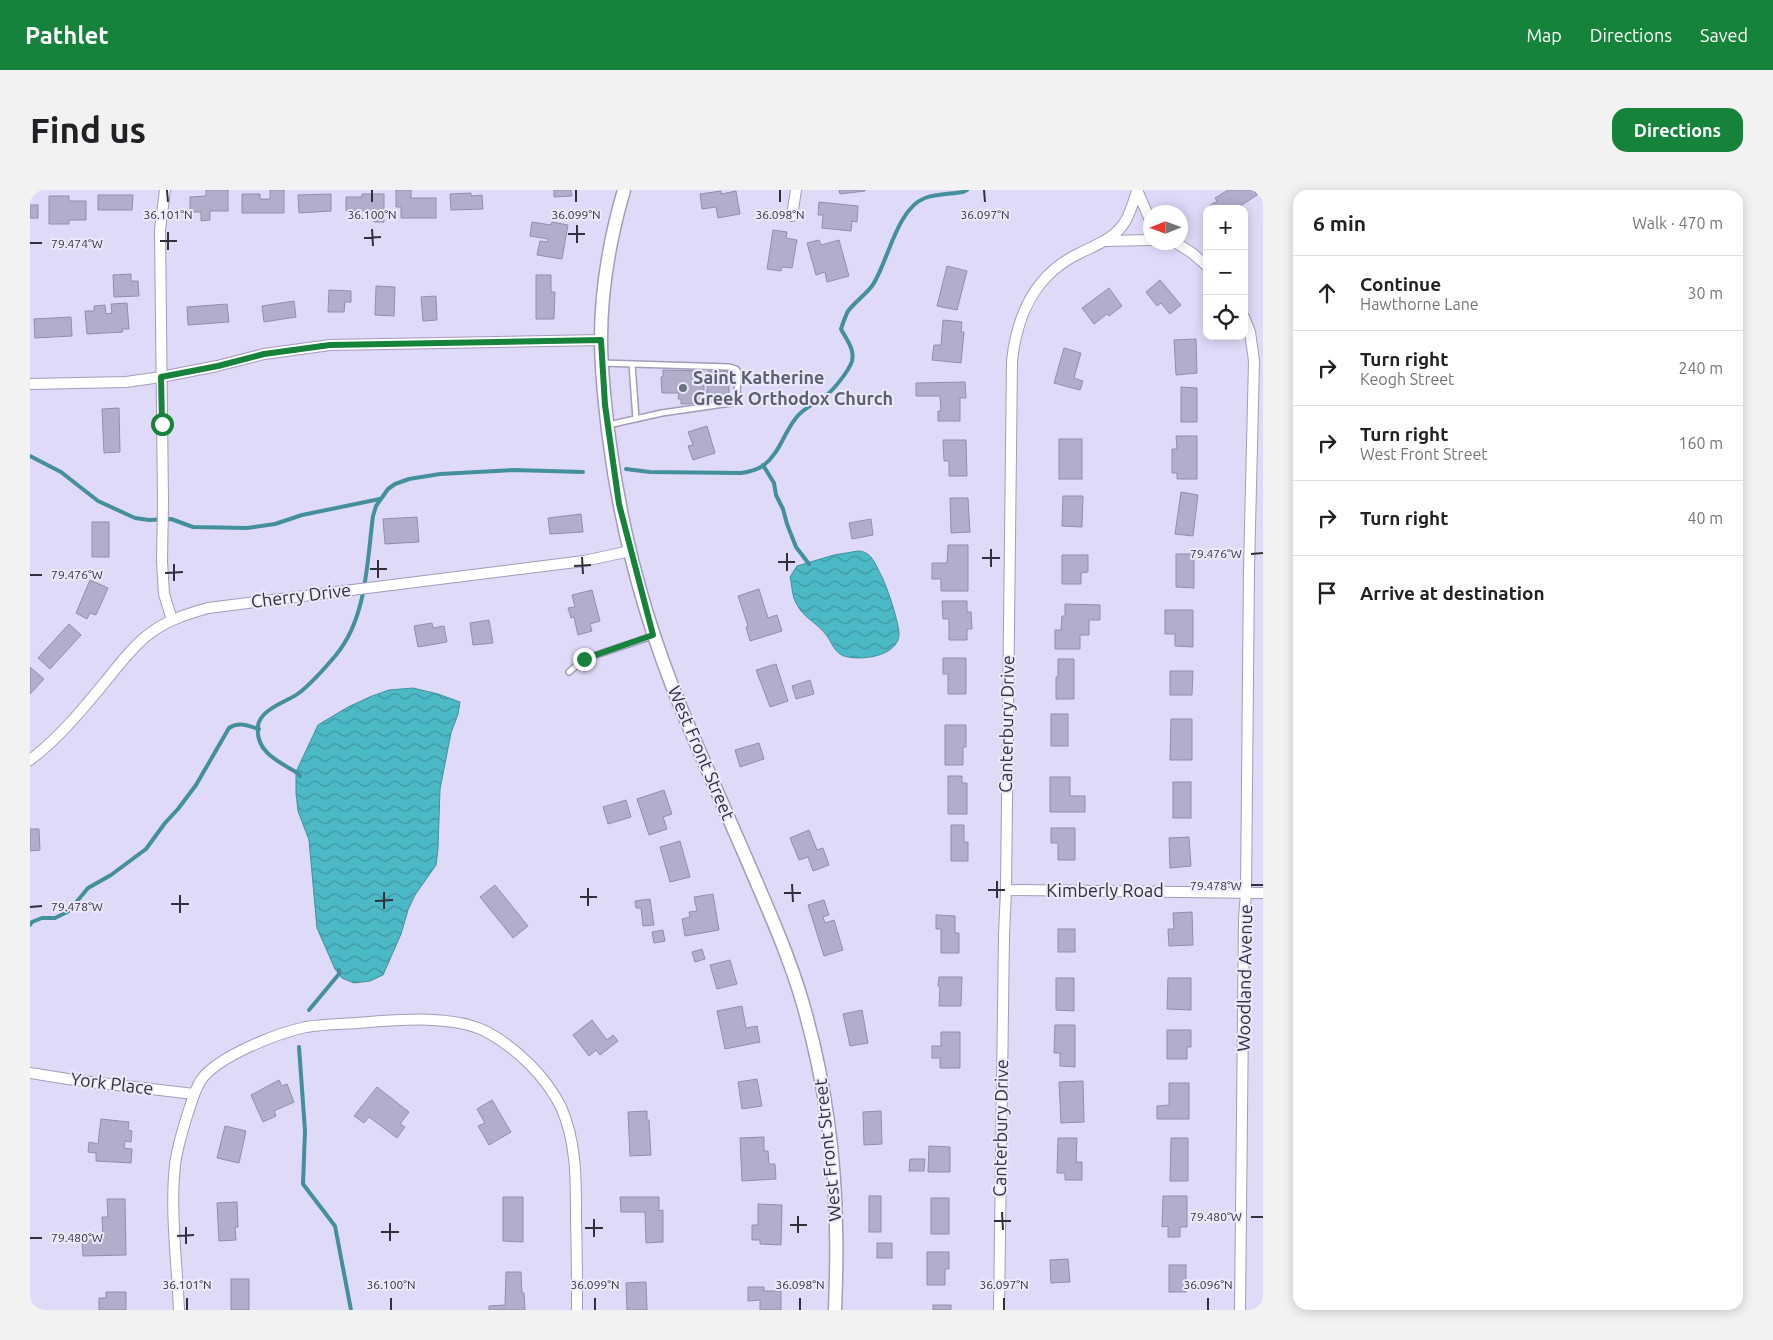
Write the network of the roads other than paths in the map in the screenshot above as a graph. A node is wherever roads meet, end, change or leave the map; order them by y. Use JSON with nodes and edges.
{"nodes":[{"id":1,"x":165,"y":190,"type":"edge"},
{"id":2,"x":624,"y":190,"type":"edge"},
{"id":3,"x":796,"y":190,"type":"edge"},
{"id":4,"x":1137,"y":190,"type":"edge"},
{"id":5,"x":1144,"y":205,"type":"edge"},
{"id":6,"x":792,"y":216,"type":"dead end"},
{"id":7,"x":1143,"y":240,"type":"edge"},
{"id":8,"x":1106,"y":241,"type":"junction"},
{"id":9,"x":1187,"y":250,"type":"edge"},
{"id":10,"x":1203,"y":263,"type":"edge"},
{"id":11,"x":1248,"y":327,"type":"edge"},
{"id":12,"x":601,"y":340,"type":"junction"},
{"id":13,"x":1258,"y":361,"type":"edge"},
{"id":14,"x":602,"y":363,"type":"junction"},
{"id":15,"x":632,"y":364,"type":"junction"},
{"id":16,"x":161,"y":377,"type":"junction"},
{"id":17,"x":30,"y":384,"type":"edge"},
{"id":18,"x":636,"y":419,"type":"junction"},
{"id":19,"x":608,"y":425,"type":"junction"},
{"id":20,"x":630,"y":551,"type":"junction"},
{"id":21,"x":172,"y":620,"type":"junction"},
{"id":22,"x":653,"y":635,"type":"junction"},
{"id":23,"x":569,"y":672,"type":"dead end"},
{"id":24,"x":30,"y":760,"type":"edge"},
{"id":25,"x":1006,"y":890,"type":"junction"},
{"id":26,"x":1246,"y":893,"type":"junction"},
{"id":27,"x":1263,"y":894,"type":"edge"},
{"id":28,"x":30,"y":1073,"type":"edge"},
{"id":29,"x":194,"y":1094,"type":"junction"},
{"id":30,"x":179,"y":1310,"type":"edge"},
{"id":31,"x":577,"y":1310,"type":"edge"},
{"id":32,"x":835,"y":1310,"type":"edge"},
{"id":33,"x":999,"y":1310,"type":"edge"},
{"id":34,"x":1240,"y":1310,"type":"edge"}],
"edges":[{"from":1,"to":16,"type":"street"},
{"from":2,"to":12,"type":"street","name":"West Front Street"},
{"from":3,"to":6,"type":"street"},
{"from":4,"to":5,"type":"street"},
{"from":4,"to":8,"type":"street","name":"Canterbury Drive"},
{"from":7,"to":8,"type":"street"},
{"from":8,"to":25,"type":"street","name":"Canterbury Drive"},
{"from":9,"to":10,"type":"street"},
{"from":11,"to":13,"type":"street","name":"Woodland Avenue"},
{"from":12,"to":14,"type":"street","name":"West Front Street"},
{"from":12,"to":16,"type":"street"},
{"from":13,"to":26,"type":"street","name":"Woodland Avenue"},
{"from":14,"to":15,"type":"lane"},
{"from":14,"to":19,"type":"street","name":"West Front Street"},
{"from":15,"to":18,"type":"lane"},
{"from":15,"to":18,"type":"lane"},
{"from":16,"to":17,"type":"street"},
{"from":16,"to":21,"type":"street"},
{"from":18,"to":19,"type":"lane"},
{"from":19,"to":20,"type":"street","name":"West Front Street"},
{"from":20,"to":21,"type":"street","name":"Cherry Drive"},
{"from":20,"to":22,"type":"street","name":"West Front Street"},
{"from":21,"to":24,"type":"street","name":"Cherry Drive"},
{"from":22,"to":23,"type":"lane"},
{"from":22,"to":32,"type":"street","name":"West Front Street"},
{"from":25,"to":26,"type":"street","name":"Kimberly Road"},
{"from":25,"to":33,"type":"street","name":"Canterbury Drive"},
{"from":26,"to":27,"type":"street","name":"Kimberly Road"},
{"from":26,"to":34,"type":"street","name":"Woodland Avenue"},
{"from":28,"to":29,"type":"street","name":"York Place"},
{"from":29,"to":30,"type":"street"},
{"from":29,"to":31,"type":"street"}]}
